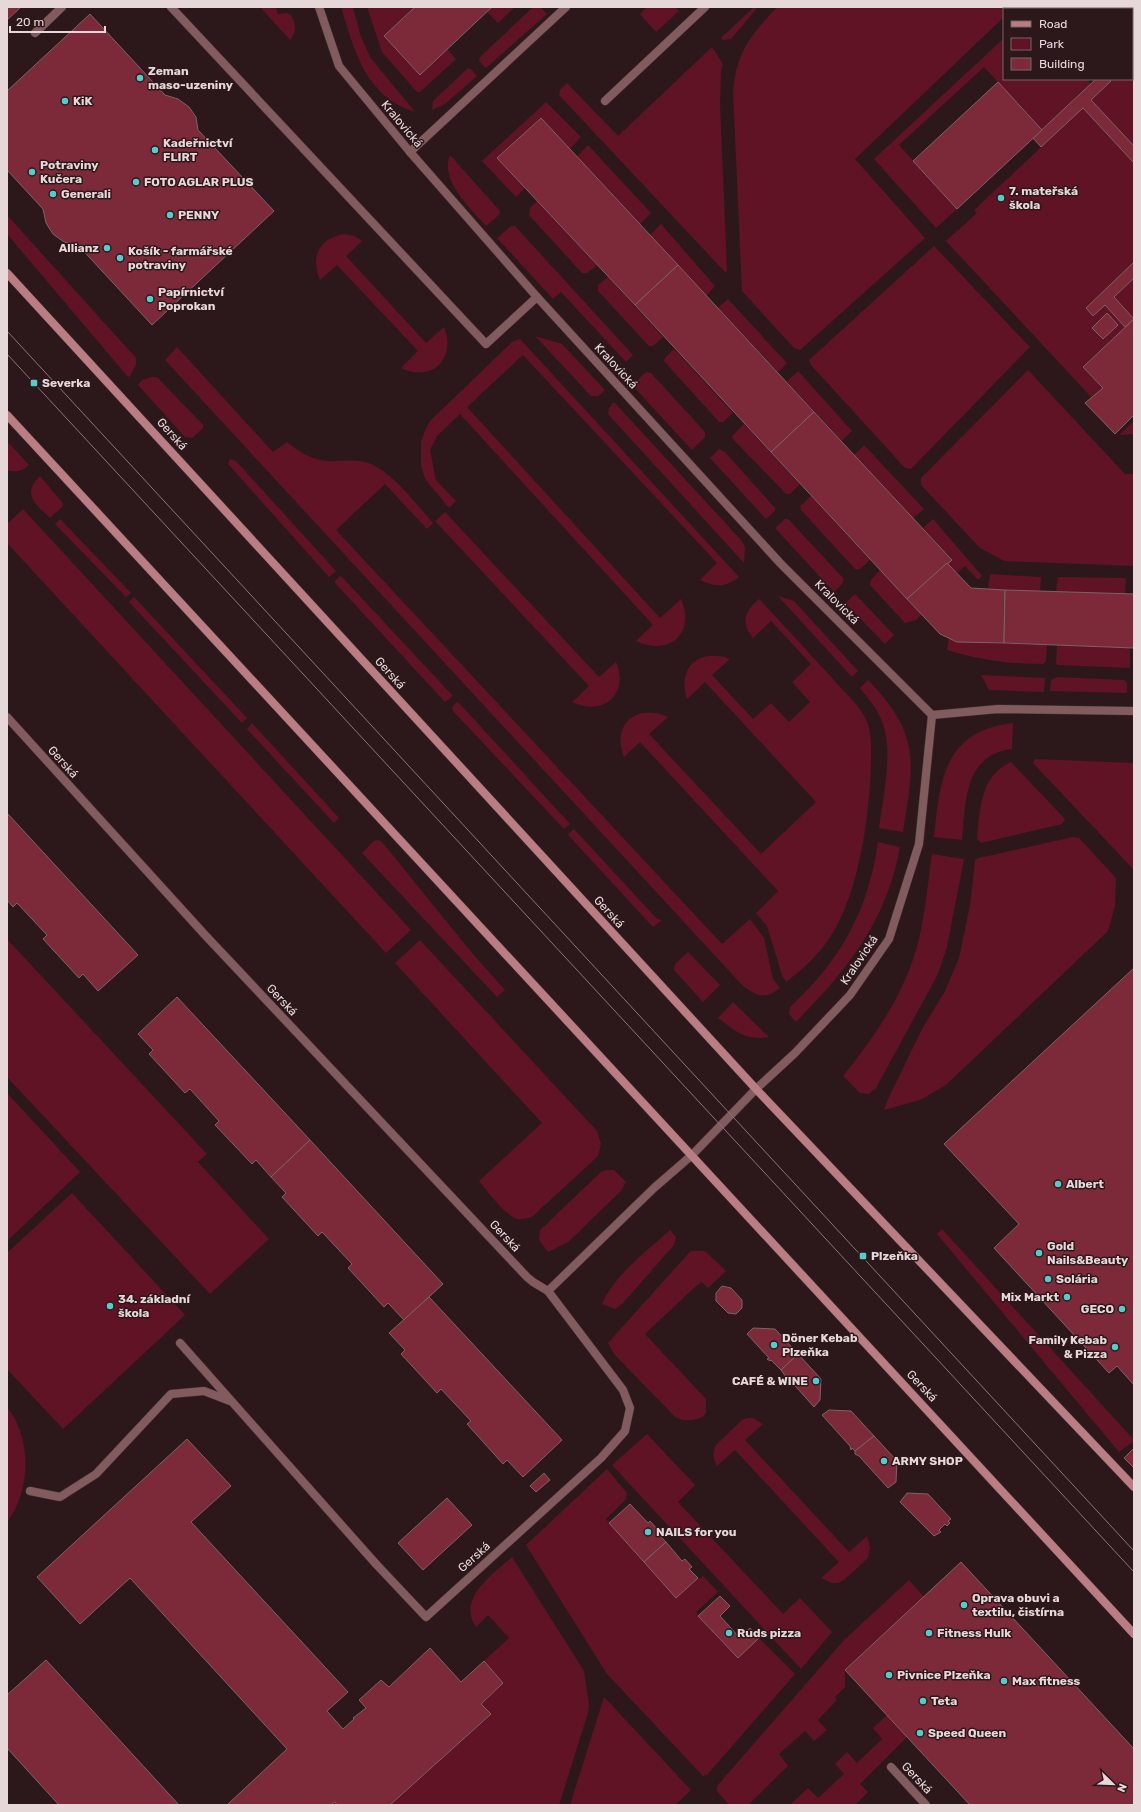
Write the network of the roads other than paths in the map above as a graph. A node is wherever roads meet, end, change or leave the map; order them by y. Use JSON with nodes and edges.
{"nodes":[{"id":1,"x":62,"y":7,"type":"edge"},
{"id":2,"x":171,"y":7,"type":"edge"},
{"id":3,"x":319,"y":7,"type":"edge"},
{"id":4,"x":566,"y":7,"type":"edge"},
{"id":5,"x":705,"y":7,"type":"edge"},
{"id":6,"x":35,"y":33,"type":"dead end"},
{"id":7,"x":605,"y":101,"type":"dead end"},
{"id":8,"x":410,"y":152,"type":"junction"},
{"id":9,"x":7,"y":273,"type":"edge"},
{"id":10,"x":537,"y":297,"type":"junction"},
{"id":11,"x":7,"y":415,"type":"edge"},
{"id":12,"x":1134,"y":711,"type":"edge"},
{"id":13,"x":932,"y":715,"type":"junction"},
{"id":14,"x":7,"y":717,"type":"edge"},
{"id":15,"x":756,"y":1089,"type":"junction"},
{"id":16,"x":692,"y":1155,"type":"junction"},
{"id":17,"x":548,"y":1291,"type":"junction"},
{"id":18,"x":180,"y":1343,"type":"dead end"},
{"id":19,"x":233,"y":1402,"type":"junction"},
{"id":20,"x":1134,"y":1487,"type":"edge"},
{"id":21,"x":30,"y":1491,"type":"dead end"},
{"id":22,"x":1134,"y":1634,"type":"edge"},
{"id":23,"x":891,"y":1767,"type":"dead end"},
{"id":24,"x":926,"y":1805,"type":"edge"}],
"edges":[{"from":1,"to":6,"type":"street"},
{"from":2,"to":10,"type":"street"},
{"from":3,"to":8,"type":"street","name":"Kralovická"},
{"from":4,"to":8,"type":"street"},
{"from":5,"to":7,"type":"street"},
{"from":8,"to":10,"type":"street","name":"Kralovická"},
{"from":9,"to":15,"type":"street","name":"Gerská"},
{"from":10,"to":13,"type":"street","name":"Kralovická"},
{"from":11,"to":16,"type":"street","name":"Gerská"},
{"from":12,"to":13,"type":"street"},
{"from":13,"to":15,"type":"street","name":"Kralovická"},
{"from":14,"to":17,"type":"street","name":"Gerská"},
{"from":15,"to":16,"type":"street"},
{"from":15,"to":20,"type":"street","name":"Gerská"},
{"from":16,"to":17,"type":"street"},
{"from":16,"to":22,"type":"street","name":"Gerská"},
{"from":17,"to":19,"type":"street","name":"Gerská"},
{"from":18,"to":19,"type":"street"},
{"from":19,"to":21,"type":"street"},
{"from":23,"to":24,"type":"street","name":"Gerská"}]}
